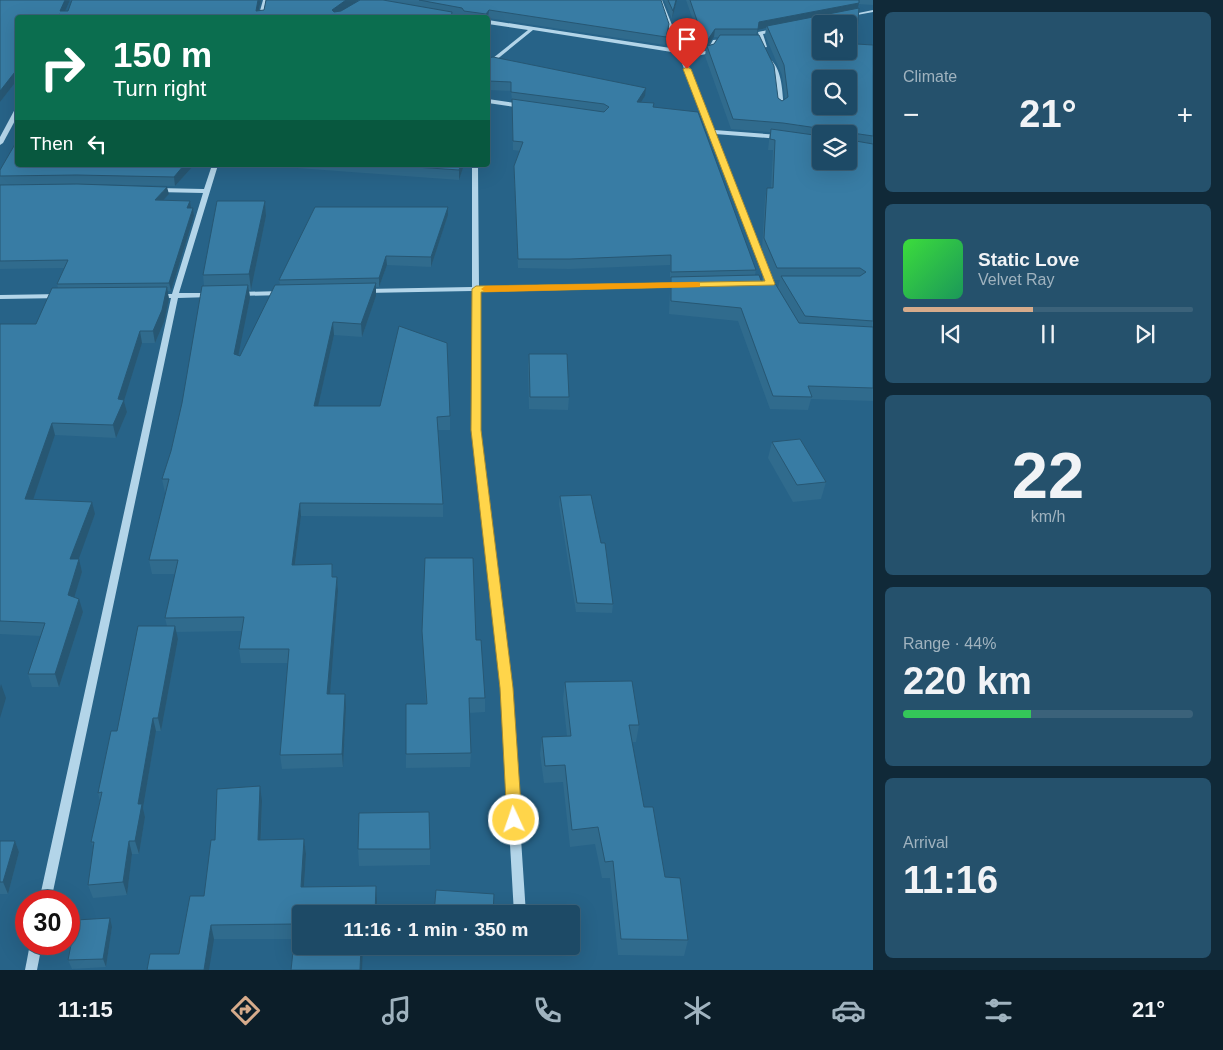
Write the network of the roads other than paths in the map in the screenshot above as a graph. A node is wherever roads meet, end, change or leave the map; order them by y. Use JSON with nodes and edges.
{"nodes":[{"id":1,"x":265,"y":0,"type":"edge"},
{"id":2,"x":660,"y":0,"type":"edge"},
{"id":3,"x":873,"y":11,"type":"edge"},
{"id":4,"x":432,"y":12,"type":"edge"},
{"id":5,"x":261,"y":15,"type":"edge"},
{"id":6,"x":446,"y":15,"type":"edge"},
{"id":7,"x":852,"y":15,"type":"edge"},
{"id":8,"x":490,"y":22,"type":"edge"},
{"id":9,"x":779,"y":29,"type":"edge"},
{"id":10,"x":530,"y":30,"type":"junction"},
{"id":11,"x":738,"y":41,"type":"edge"},
{"id":12,"x":753,"y":41,"type":"edge"},
{"id":13,"x":761,"y":41,"type":"junction"},
{"id":14,"x":765,"y":50,"type":"edge"},
{"id":15,"x":681,"y":53,"type":"junction"},
{"id":16,"x":769,"y":58,"type":"edge"},
{"id":17,"x":490,"y":62,"type":"edge"},
{"id":18,"x":490,"y":101,"type":"edge"},
{"id":19,"x":526,"y":106,"type":"edge"},
{"id":20,"x":781,"y":108,"type":"edge"},
{"id":21,"x":15,"y":115,"type":"edge"},
{"id":22,"x":710,"y":132,"type":"junction"},
{"id":23,"x":789,"y":138,"type":"edge"},
{"id":24,"x":0,"y":143,"type":"edge"},
{"id":25,"x":213,"y":167,"type":"edge"},
{"id":26,"x":475,"y":167,"type":"edge"},
{"id":27,"x":148,"y":190,"type":"edge"},
{"id":28,"x":207,"y":191,"type":"junction"},
{"id":29,"x":761,"y":284,"type":"edge"},
{"id":30,"x":770,"y":284,"type":"junction"},
{"id":31,"x":780,"y":284,"type":"edge"},
{"id":32,"x":692,"y":285,"type":"edge"},
{"id":33,"x":476,"y":289,"type":"junction"},
{"id":34,"x":360,"y":292,"type":"edge"},
{"id":35,"x":775,"y":292,"type":"edge"},
{"id":36,"x":292,"y":293,"type":"edge"},
{"id":37,"x":224,"y":294,"type":"edge"},
{"id":38,"x":233,"y":294,"type":"edge"},
{"id":39,"x":175,"y":295,"type":"junction"},
{"id":40,"x":68,"y":296,"type":"edge"},
{"id":41,"x":146,"y":296,"type":"edge"},
{"id":42,"x":0,"y":297,"type":"edge"},
{"id":43,"x":47,"y":890,"type":"edge"},
{"id":44,"x":519,"y":905,"type":"edge"},
{"id":45,"x":33,"y":955,"type":"edge"},
{"id":46,"x":30,"y":970,"type":"edge"}],
"edges":[{"from":1,"to":5,"type":"street"},
{"from":2,"to":15,"type":"street"},
{"from":3,"to":7,"type":"street"},
{"from":4,"to":6,"type":"street"},
{"from":8,"to":10,"type":"street"},
{"from":9,"to":13,"type":"street"},
{"from":10,"to":15,"type":"street"},
{"from":10,"to":17,"type":"street"},
{"from":11,"to":15,"type":"street"},
{"from":12,"to":13,"type":"street"},
{"from":13,"to":14,"type":"street"},
{"from":15,"to":22,"type":"street"},
{"from":16,"to":20,"type":"street"},
{"from":18,"to":19,"type":"street"},
{"from":21,"to":24,"type":"street"},
{"from":22,"to":23,"type":"street"},
{"from":22,"to":30,"type":"street"},
{"from":25,"to":28,"type":"street"},
{"from":26,"to":33,"type":"street"},
{"from":27,"to":28,"type":"street"},
{"from":28,"to":39,"type":"street"},
{"from":29,"to":30,"type":"street"},
{"from":30,"to":31,"type":"street"},
{"from":30,"to":35,"type":"street"},
{"from":32,"to":33,"type":"street"},
{"from":33,"to":34,"type":"street"},
{"from":33,"to":44,"type":"street"},
{"from":36,"to":38,"type":"street"},
{"from":37,"to":39,"type":"street"},
{"from":39,"to":41,"type":"street"},
{"from":39,"to":43,"type":"street"},
{"from":40,"to":42,"type":"street"},
{"from":45,"to":46,"type":"street"}]}
